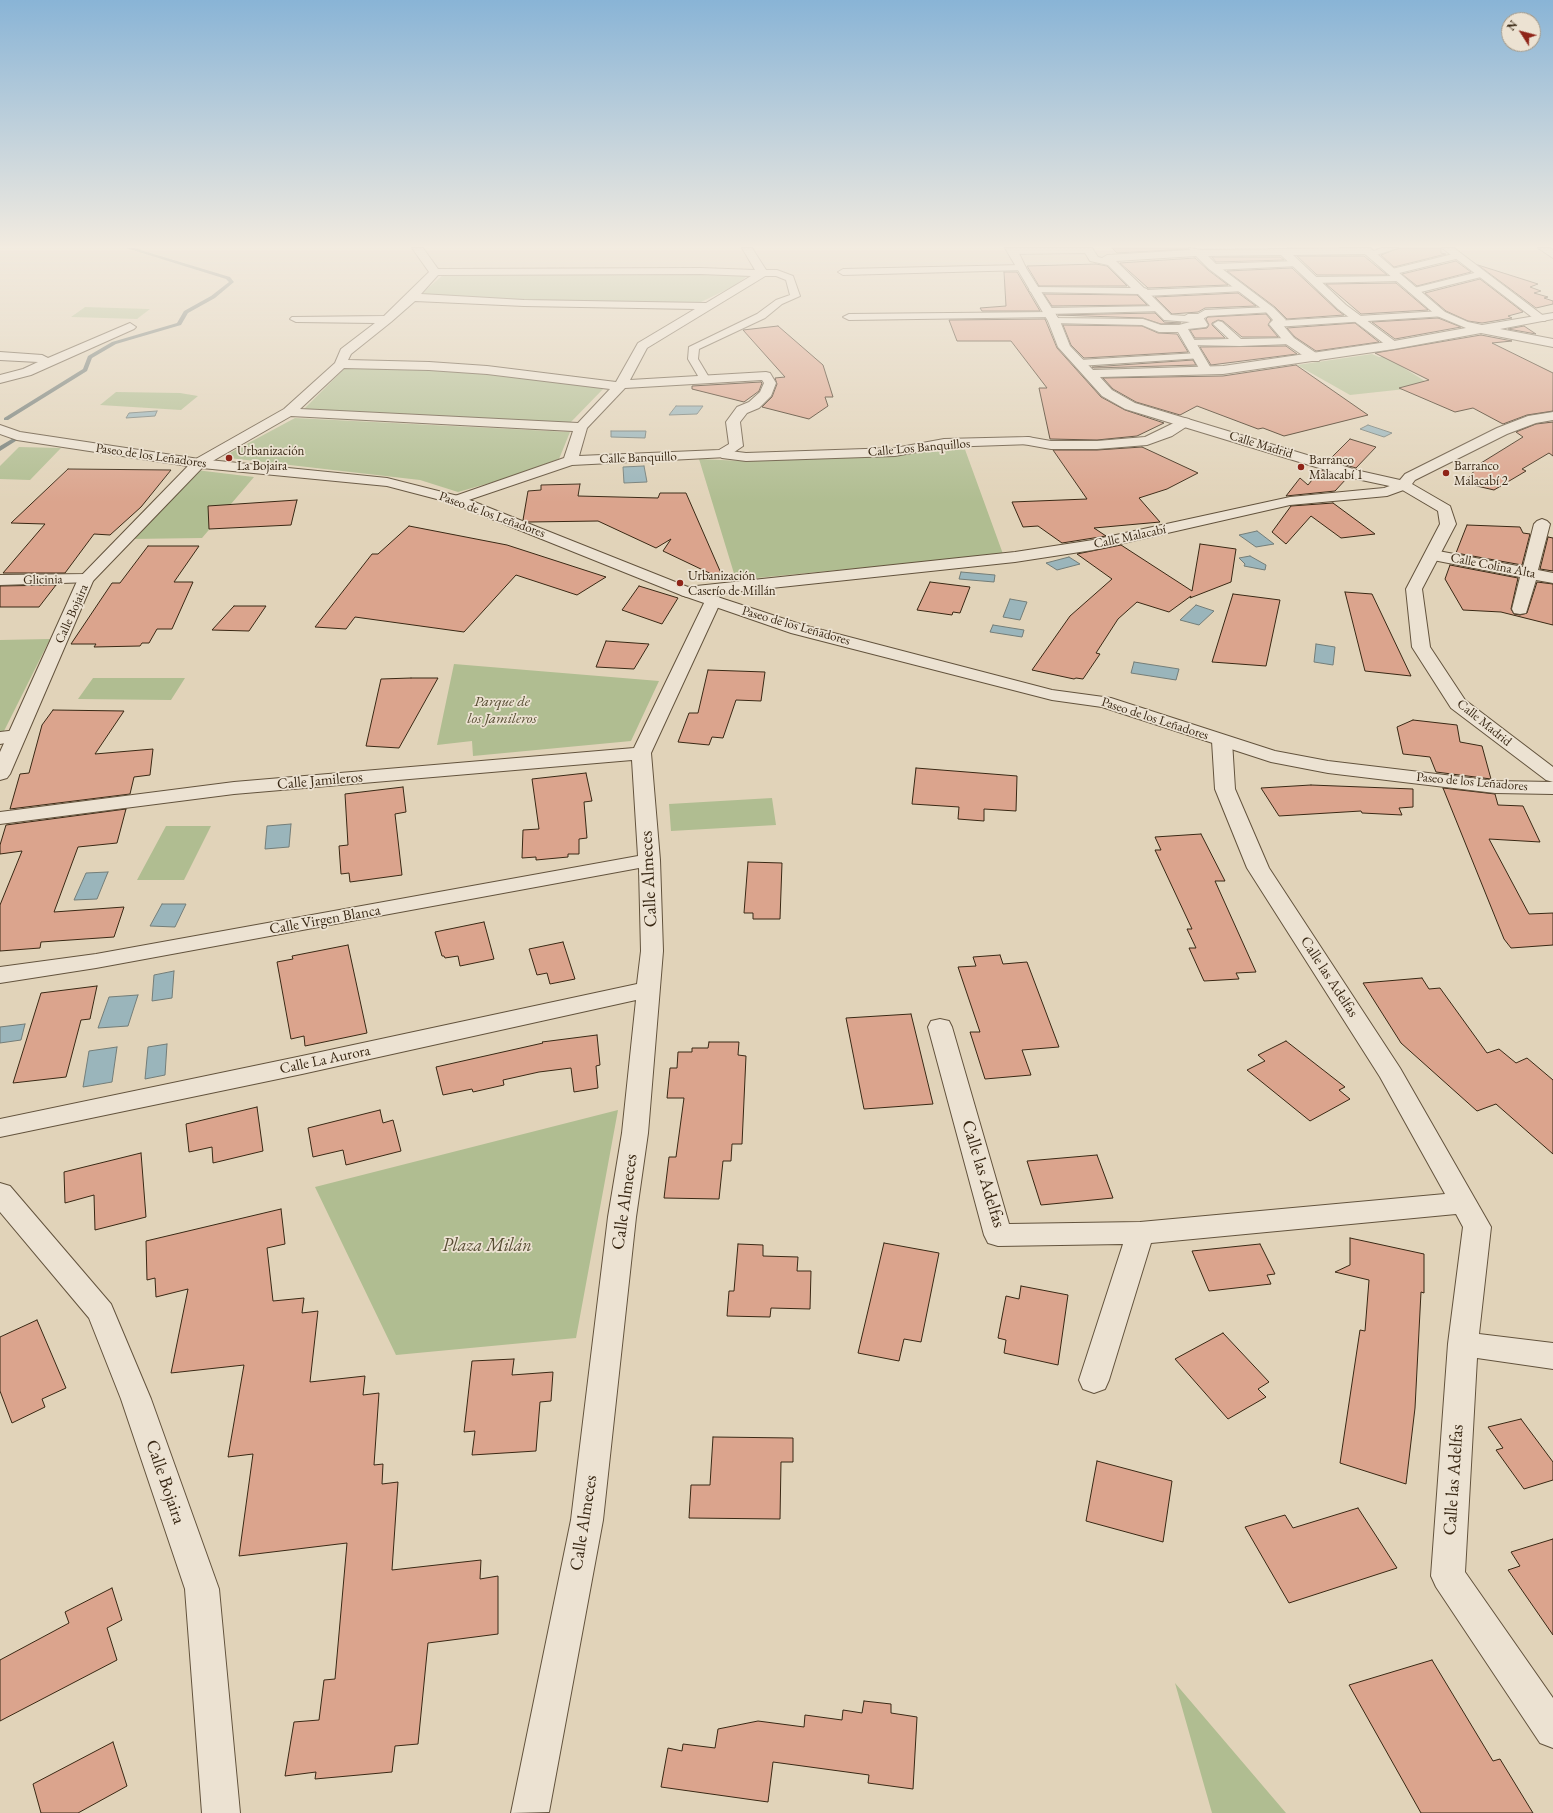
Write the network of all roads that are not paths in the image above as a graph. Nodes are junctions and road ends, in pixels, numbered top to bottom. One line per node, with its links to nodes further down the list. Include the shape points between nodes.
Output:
1 (117, 333): 26 (street, via 27,372)
2 (370, 333): 23 (street, Calle Bojaira, via 345,352)
3 (664, 333): 28 (street, via 642,346)
4 (725, 333): 27 (street, via 694,347 693,358)
5 (1058, 333): 22 (street, Calle Madrid, via 1064,347)
6 (1184, 333): 14 (street)
7 (1228, 333): 15 (street)
8 (1282, 333): 13 (street)
9 (1376, 333): 17 (street)
10 (1461, 333): 17 (street)
11 (1499, 333): 16 (street)
12 (1524, 333): 16 (street)
13 (1290, 341): 15 (street); 20 (street)
14 (1190, 343): 15 (street); 19 (street)
15 (1240, 343)
16 (1549, 343)
17 (1394, 345): 20 (street)
18 (0, 356): 21 (street)
19 (1198, 356): 22 (street); 24 (street)
20 (1315, 358): 24 (street)
21 (42, 359)
22 (1079, 363): 25 (street, Calle Madrid)
23 (341, 364): 28 (street, via 487,370); 29 (street, Calle Bojaira)
24 (1206, 370): 25 (street)
25 (1090, 374): 31 (street, Calle Madrid, via 1107,393 1130,406)
26 (0, 379)
27 (705, 379): 28 (street); 35 (street, via 766,376 770,383 766,393 754,405 742,410 733,422 736,446)
28 (620, 385): 32 (street)
29 (289, 412): 32 (street); 37 (street, Calle Bojaira)
30 (1553, 416): 38 (street, Calle Malacabí, via 1533,419 1502,431 1410,477)
31 (1184, 422): 34 (street, Calle Los Banquillos, via 1167,433 1147,440 1097,445 1051,445); 38 (street, Calle Madrid, via 1356,475)
32 (581, 427): 36 (street)
33 (0, 429): 37 (street, Paseo de los Leñadores, via 17,436)
34 (1028, 441): 35 (street, Calle Los Banquillos, via 944,443 895,452 746,457)
35 (722, 454): 36 (street, Calle Banquillo)
36 (570, 461): 39 (street, Calle Banquillo)
37 (199, 463): 39 (street, Paseo de los Leñadores, via 387,482); 44 (street, Calle Bojaira)
38 (1404, 485): 41 (street, Calle Madrid, via 1445,509 1448,524); 46 (street, Calle Malacabí, via 1387,492 1290,501 1093,545 1015,557)
39 (457, 500): 46 (street, Paseo de los Leñadores)
40 (1542, 524): 42 (street)
41 (1433, 555): 42 (street, Calle Colina Alta); 53 (street, Calle Madrid, via 1414,589 1421,647 1458,704)
42 (1530, 573): 43 (street, Calle Colina Alta); 48 (street)
43 (1553, 578)
44 (86, 579): 45 (street, Glicinia); 49 (street, Calle Bojaira)
45 (0, 580)
46 (687, 592): 47 (street, Paseo de los Leñadores)
47 (714, 602): 50 (street, Paseo de los Leñadores, via 797,628 1045,693 1105,702); 51 (street)
48 (1520, 609)
49 (9, 737): 52 (street, Calle Bojaira)
50 (1222, 741): 54 (street, Paseo de los Leñadores, via 1272,756 1328,767 1495,787); 62 (street, Calle las Adelfas, via 1226,789 1258,868 1391,1074)
51 (641, 753): 55 (street, Calle Jamileros, via 234,788); 56 (street, Calle Almeces)
52 (0, 774)
53 (1553, 776)
54 (1553, 788)
55 (0, 818)
56 (649, 860): 57 (street, Calle Virgen Blanca, via 96,961); 58 (street, Calle Almeces, via 652,951)
57 (0, 975)
58 (649, 989): 60 (street, Calle La Aurora); 69 (street, Calle Almeces, via 635,1133 622,1217 587,1520)
59 (940, 1027): 63 (street, Calle las Adelfas, via 998,1235)
60 (0, 1128)
61 (0, 1193): 68 (street, Calle Bojaira, via 101,1312 136,1399 202,1589)
62 (1462, 1203): 63 (street, Calle las Adelfas); 64 (street, Calle las Adelfas, via 1477,1227)
63 (1140, 1233): 66 (street)
64 (1463, 1344): 65 (street); 67 (street, Calle las Adelfas, via 1448,1576)
65 (1553, 1356)
66 (1094, 1380)
67 (1553, 1730)
68 (221, 1813)
69 (531, 1813)

